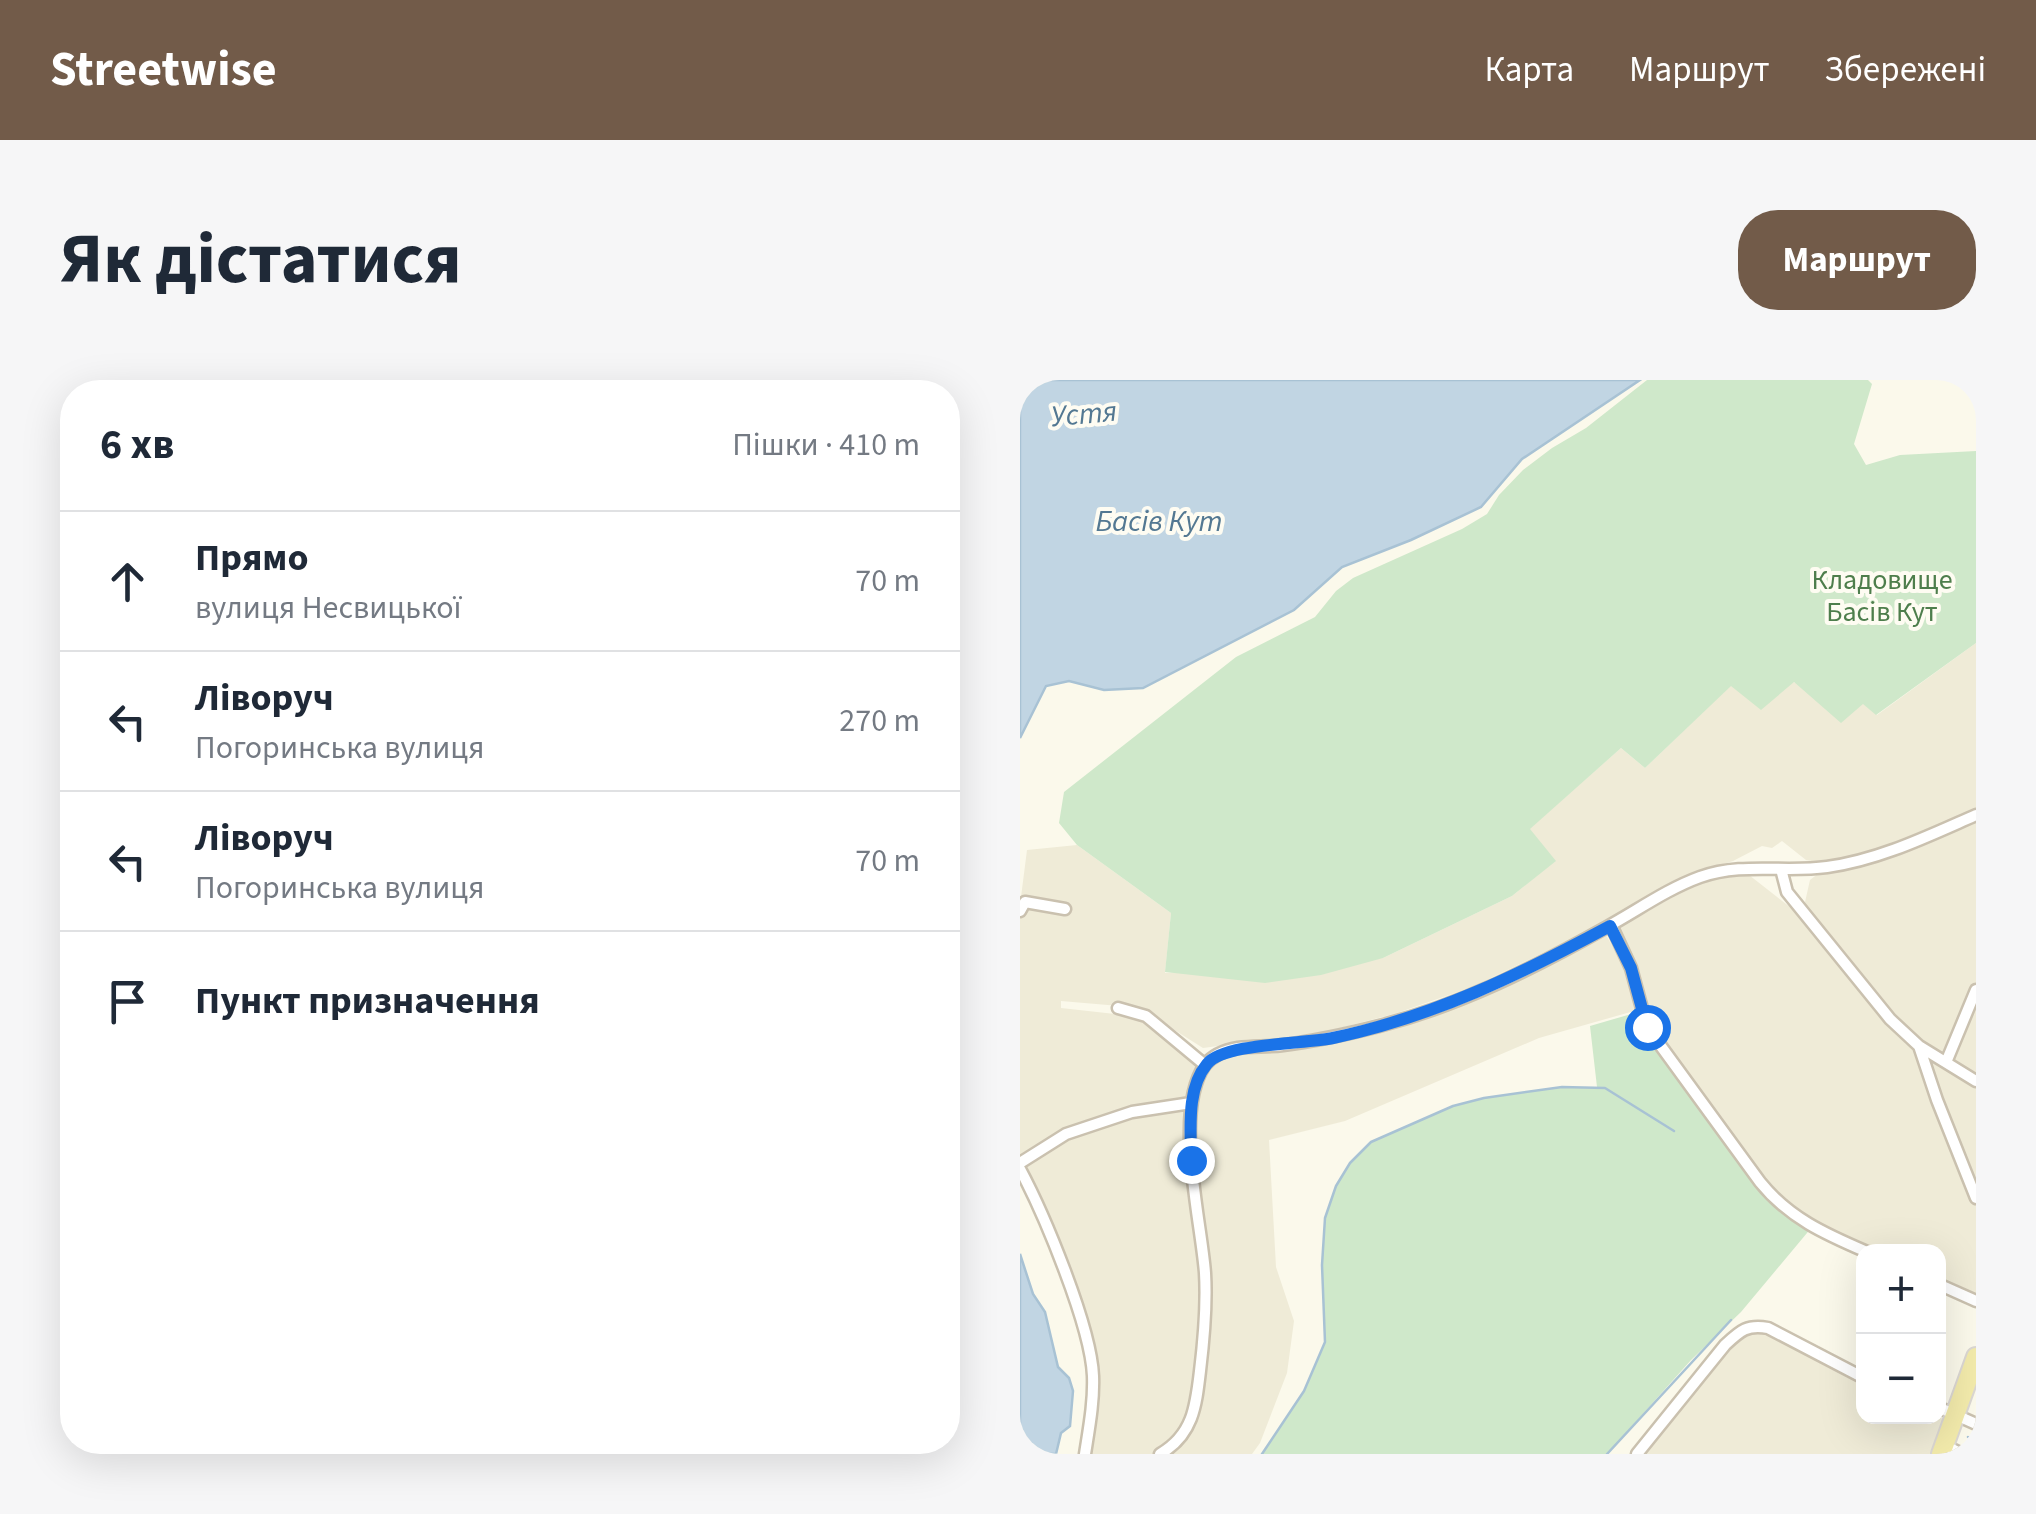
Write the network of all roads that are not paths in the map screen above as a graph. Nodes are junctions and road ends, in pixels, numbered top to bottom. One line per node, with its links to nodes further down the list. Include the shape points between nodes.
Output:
1 (1976, 815): 2 (street, via 1855,863)
2 (1780, 869): 5 (street, via 1742,868 1696,878); 8 (street, via 1787,892 1831,950)
3 (1065, 909): 4 (street, via 1025,902)
4 (1020, 910)
5 (1610, 926): 10 (street, via 1510,979 1424,1013 1333,1038 1238,1048); 15 (street, via 1631,968 1647,1027 1750,1169 1790,1214)
6 (1976, 990): 9 (street)
7 (1118, 1008): 10 (street, via 1146,1016)
8 (1919, 1046): 9 (street); 14 (street)
9 (1947, 1060): 11 (street)
10 (1205, 1065): 12 (street)
11 (1976, 1081)
12 (1191, 1103): 13 (street, via 1132,1112 1066,1134); 24 (street, via 1206,1316 1194,1418)
13 (1020, 1166): 23 (street, via 1079,1315 1093,1372)
14 (1976, 1198)
15 (1856, 1247)
16 (1946, 1288): 17 (street)
17 (1976, 1301)
18 (1976, 1357): 20 (main road)
19 (1856, 1374): 25 (street, via 1768,1328 1742,1329)
20 (1948, 1410): 21 (street); 22 (main road)
21 (1976, 1424)
22 (1942, 1449): 26 (street)
23 (1084, 1454)
24 (1160, 1454)
25 (1636, 1454)
26 (1962, 1454)

